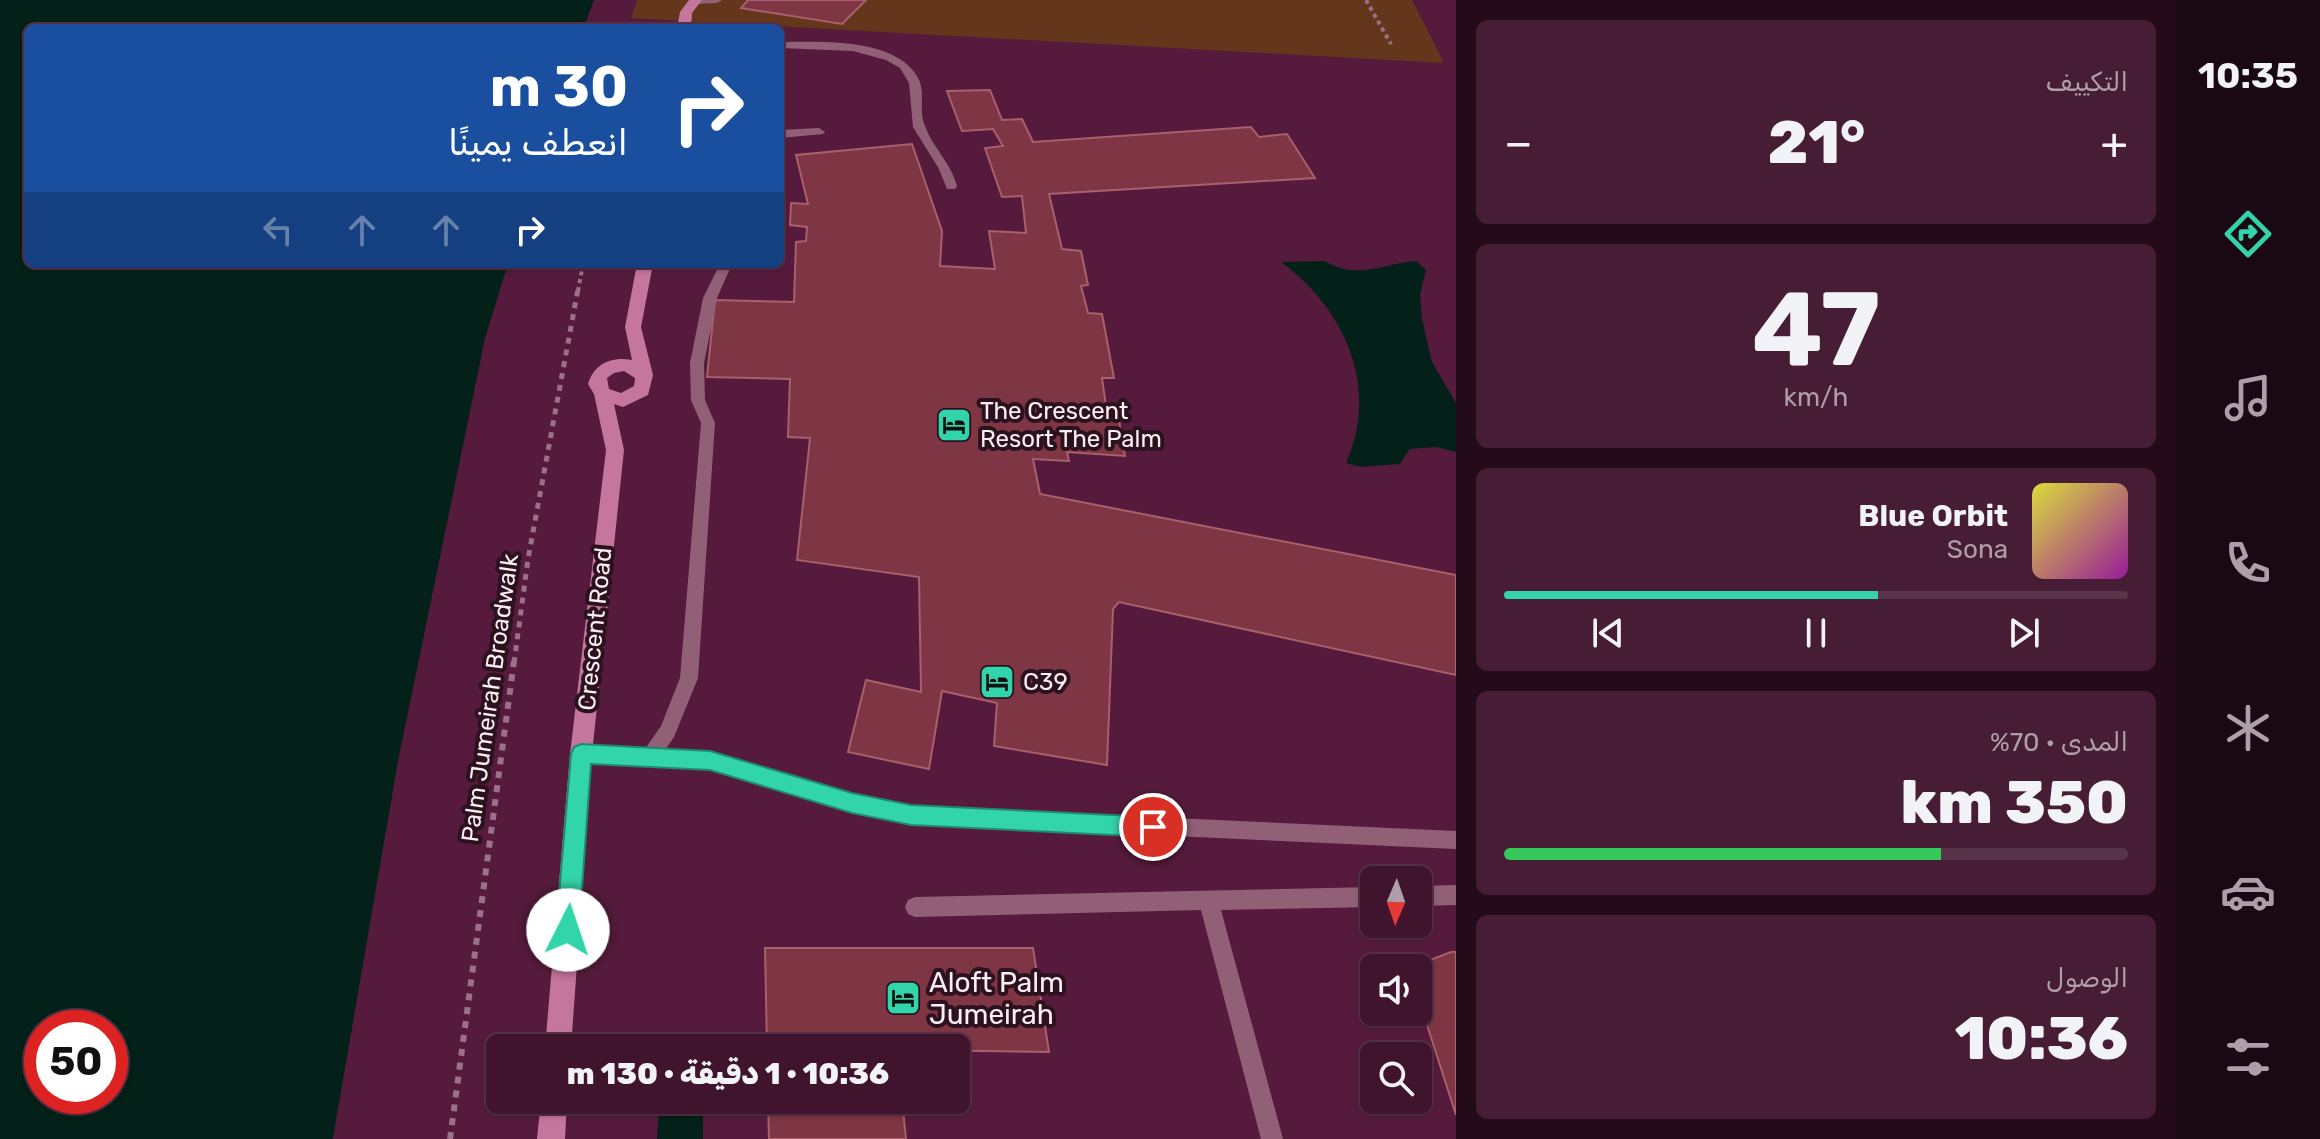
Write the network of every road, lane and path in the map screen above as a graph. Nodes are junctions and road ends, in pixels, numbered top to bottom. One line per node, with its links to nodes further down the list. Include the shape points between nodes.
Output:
1 (717, 0): 3 (lane)
2 (1366, 0): 5 (path)
3 (689, 3): 4 (main road)
4 (685, 24)
5 (1391, 44)
6 (784, 45): 9 (lane, via 860,49 887,56 906,69 915,86 919,127 944,164)
7 (819, 132): 8 (lane)
8 (784, 134)
9 (951, 186)
10 (582, 268): 29 (path, Palm Jumeirah Broadwalk, via 528,559)
11 (644, 268): 13 (main road)
12 (725, 268): 20 (lane, via 703,326 697,383 698,402 708,423 689,678 668,731)
13 (633, 327): 14 (main road); 15 (main road)
14 (606, 369): 15 (main road, via 627,365); 16 (main road, via 597,384)
15 (644, 375): 17 (main road)
16 (603, 394): 17 (main road, via 623,400); 18 (main road)
17 (637, 395): 18 (main road)
18 (615, 450): 19 (main road, Crescent Road)
19 (581, 754): 20 (lane); 27 (main road, Crescent Road)
20 (650, 756): 21 (lane, via 735,765 852,803 911,815)
21 (1456, 840)
22 (1456, 895): 23 (lane)
23 (1432, 896)
24 (1360, 898): 25 (lane)
25 (1209, 903): 26 (lane); 31 (lane)
26 (915, 907)
27 (559, 1034)
28 (553, 1114): 30 (main road)
29 (450, 1139)
30 (551, 1139)
31 (1272, 1139)

